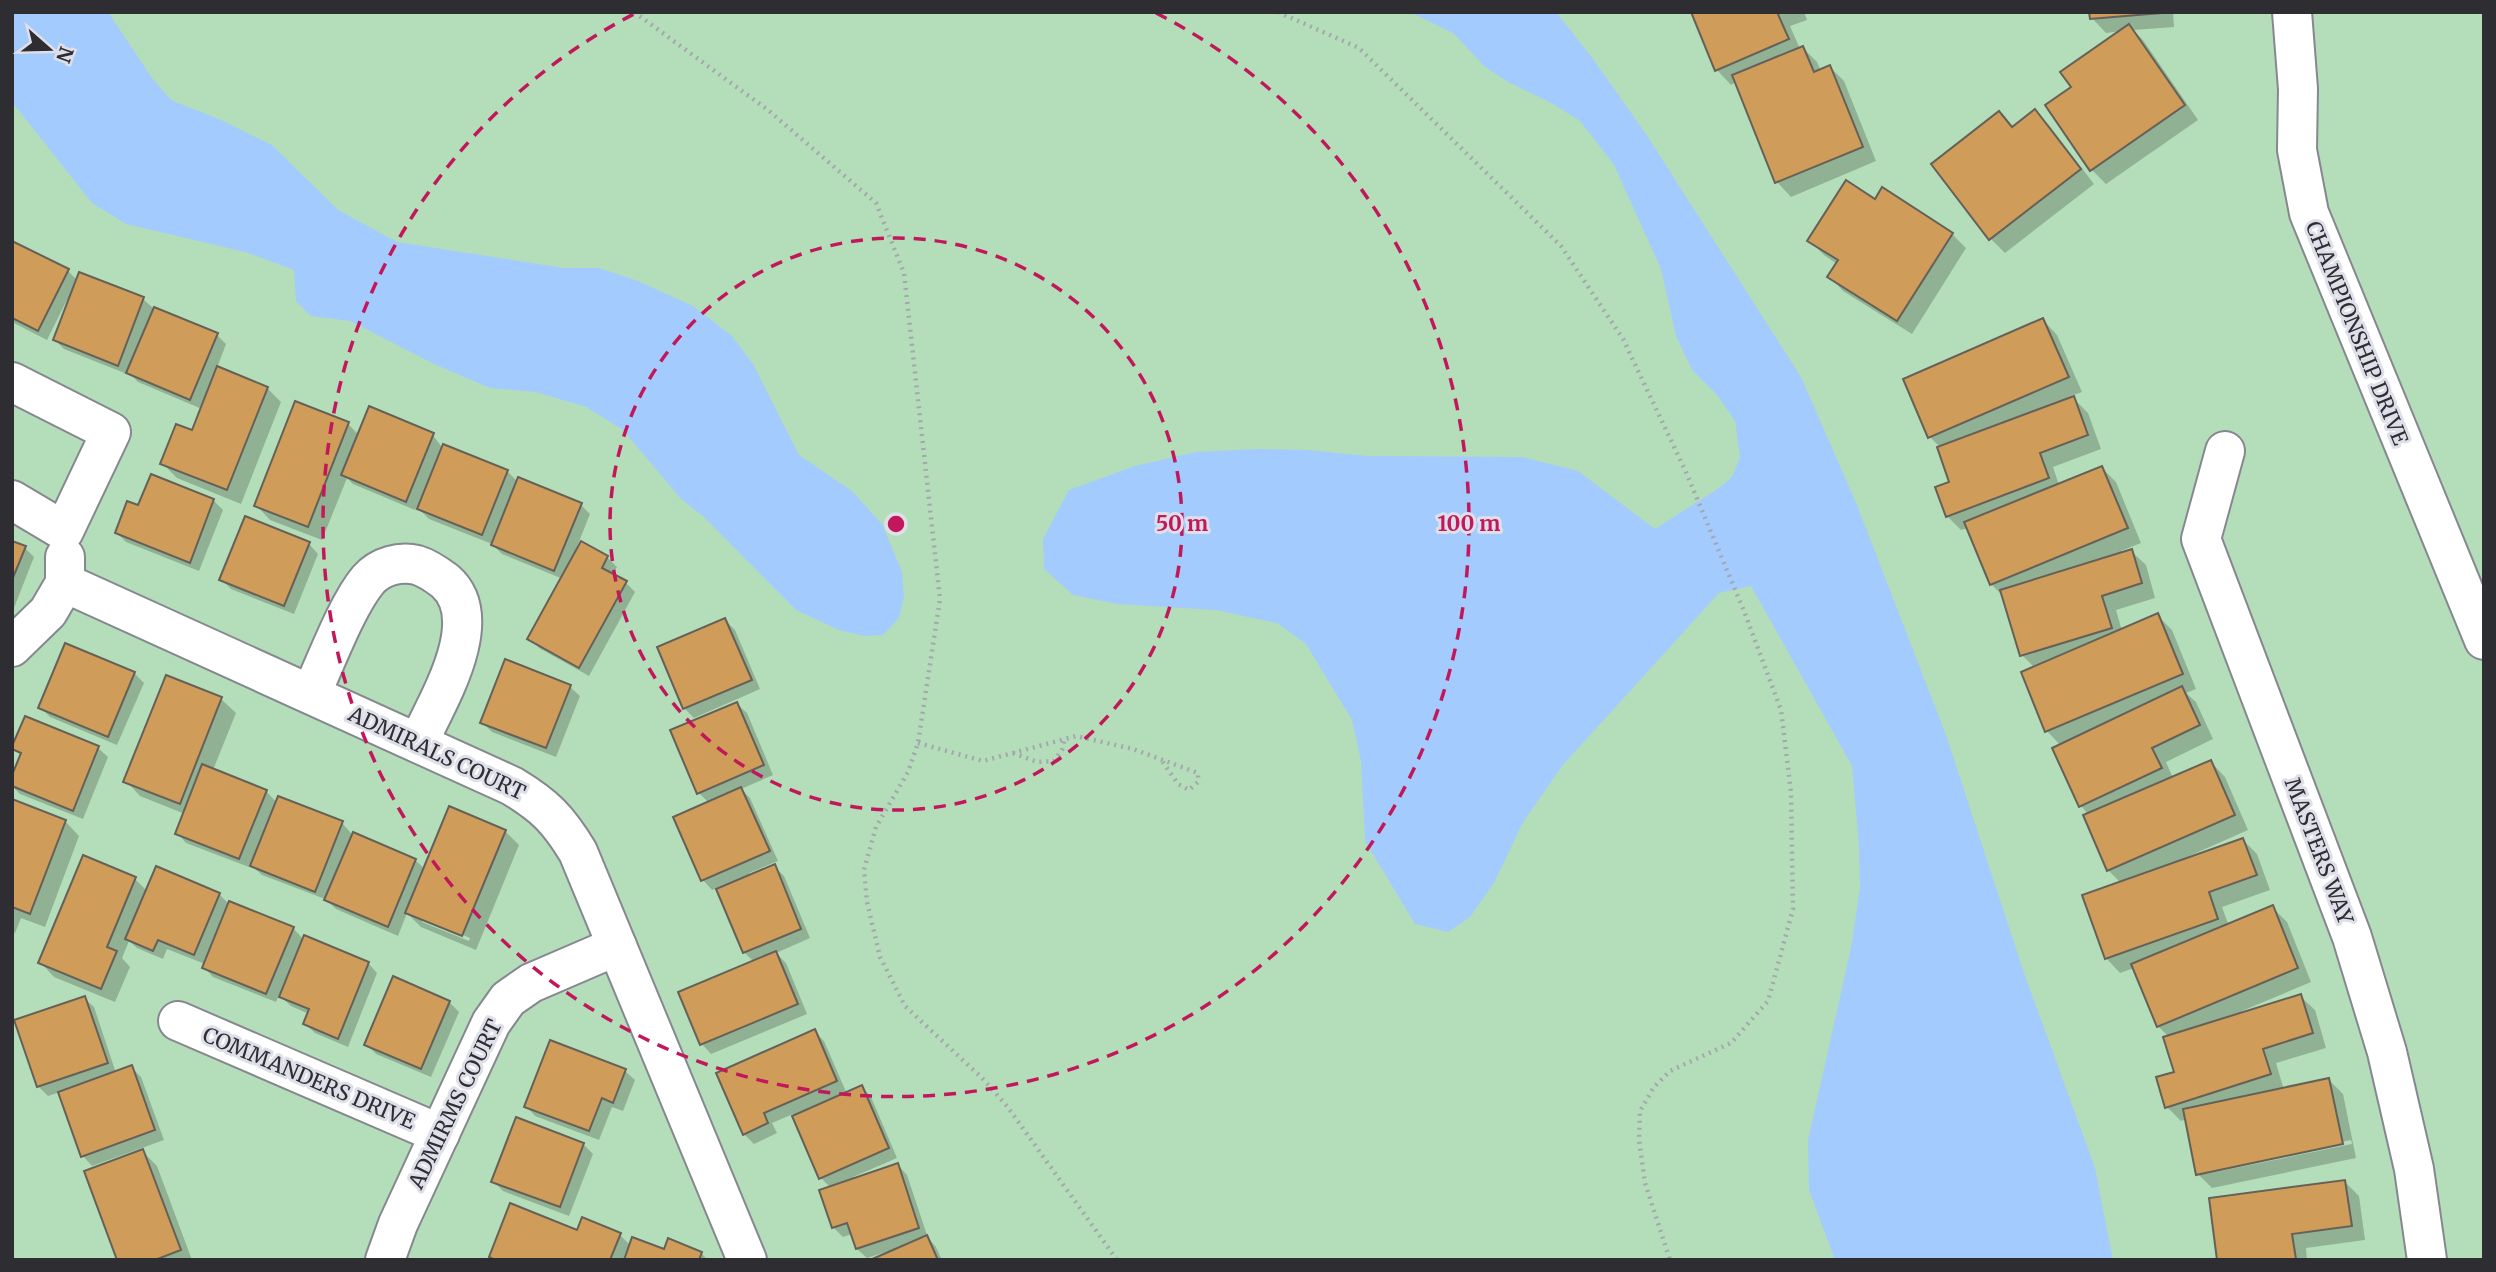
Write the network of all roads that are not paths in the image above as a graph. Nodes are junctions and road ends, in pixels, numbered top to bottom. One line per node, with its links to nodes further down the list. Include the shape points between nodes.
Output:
1 (2292, 12): 7 (street, CHAMPIONSHIP DRIVE, via 2297,150 2309,213)
2 (12, 382): 5 (street, via 111,432)
3 (2225, 451): 16 (street, MASTERS WAY, via 2201,539 2356,950 2414,1169)
4 (12, 500): 5 (street)
5 (64, 531): 6 (street)
6 (65, 583): 8 (street, via 48,612); 9 (street, ADMIRALS COURT)
7 (2484, 640)
8 (12, 647)
9 (311, 694): 10 (street, ADMIRALS COURT); 10 (street, via 369,579 383,568 418,566 455,590 463,612 461,639 451,670)
10 (418, 743): 11 (street, ADMIRALS COURT, via 541,804 578,852)
11 (617, 946): 13 (street, ADMIRMS COURT, via 531,983 508,999 491,1023); 15 (street, ADMIRALS COURT)
12 (178, 1021): 13 (street, COMMANDERS DRIVE)
13 (440, 1134): 14 (street, ADMIRMS COURT)
14 (385, 1260)
15 (747, 1260)
16 (2427, 1260)

